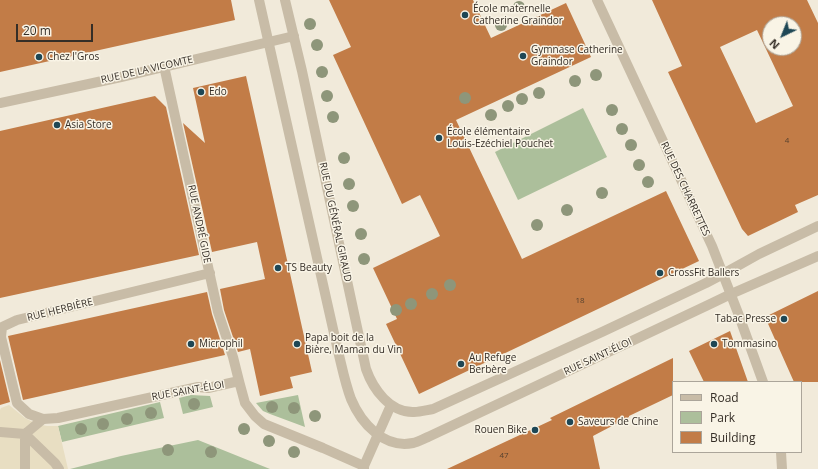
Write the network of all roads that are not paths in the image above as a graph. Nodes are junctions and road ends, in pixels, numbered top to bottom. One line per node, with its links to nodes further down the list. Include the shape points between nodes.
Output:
1 (259, 0): 5 (street)
2 (285, 0): 4 (street, RUE DU GÉNÉRAL GIRAUD)
3 (597, 0): 11 (street, RUE DES CHARRETTES)
4 (294, 36): 5 (street, RUE DE LA VICOMTE); 15 (street, RUE DU GÉNÉRAL GIRAUD, via 366,369 378,392)
5 (268, 42): 6 (street, RUE DE LA VICOMTE); 20 (street, via 351,400 366,423)
6 (164, 66): 7 (street, RUE DE LA VICOMTE); 10 (street, RUE ANDRÉ GIDE)
7 (0, 103)
8 (818, 226): 11 (street)
9 (818, 256): 12 (street, RUE SAINT-ÉLOI)
10 (210, 273): 13 (street, RUE ANDRÉ GIDE, via 218,312); 16 (street, RUE HERBIÈRE, via 18,320 2,327 1,338 18,403)
11 (724, 274): 12 (street, RUE DES CHARRETTES); 15 (street, via 433,409 413,412)
12 (731, 294): 14 (street, RUE DES CHARRETTES); 20 (street, RUE SAINT-ÉLOI, via 414,443 388,441)
13 (239, 381): 17 (street, RUE SAINT-ÉLOI, via 208,388 198,387 58,418); 22 (street, RUE SAINT-ÉLOI, via 245,403 264,424)
14 (763, 381)
15 (391, 404): 20 (street)
16 (29, 414): 17 (street, RUE SAINT-ÉLOI)
17 (43, 418): 19 (street)
18 (0, 432): 19 (street)
19 (25, 434): 23 (street); 24 (street)
20 (378, 435): 22 (street)
21 (781, 453): 25 (street)
22 (364, 468)
23 (25, 469)
24 (59, 469)
25 (782, 469)

